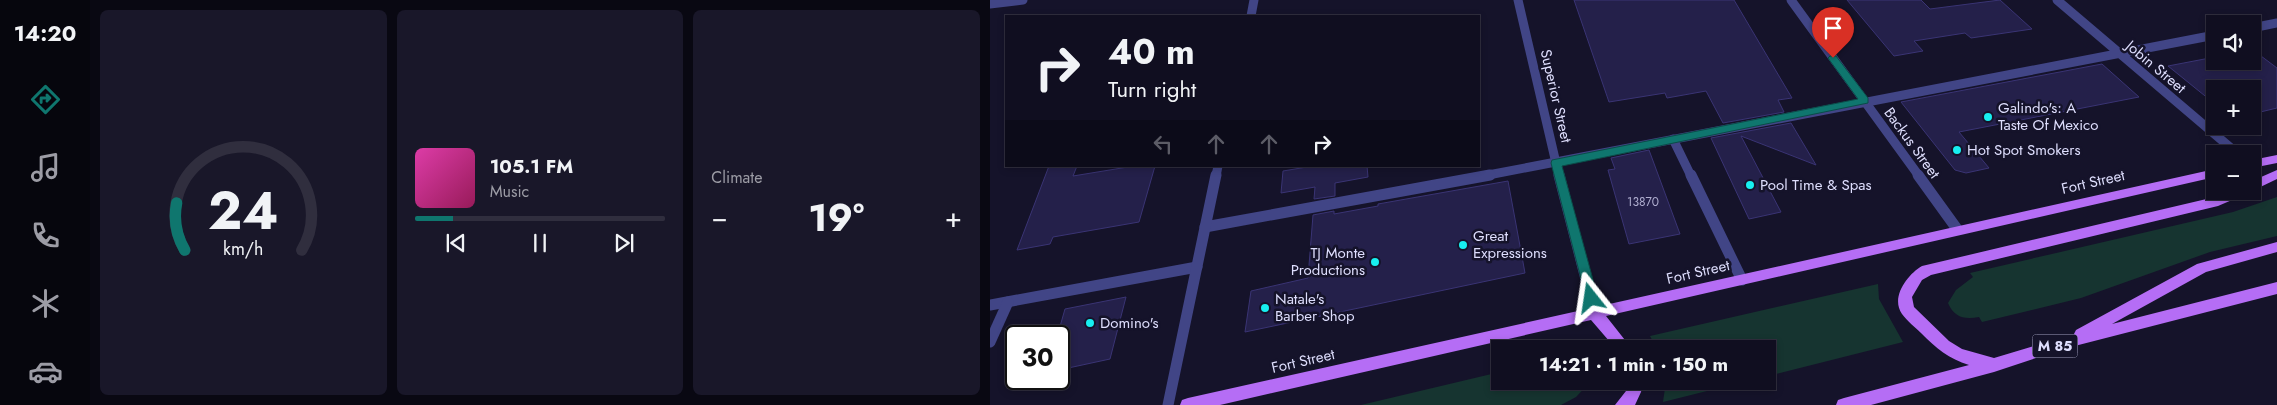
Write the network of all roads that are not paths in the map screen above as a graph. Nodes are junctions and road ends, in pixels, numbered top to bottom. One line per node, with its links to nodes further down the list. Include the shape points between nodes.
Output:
1 (1023, 0): 6 (street)
2 (1254, 0): 7 (street)
3 (1518, 0): 17 (street, Superior Street)
4 (1791, 0): 12 (street, Backus Street)
5 (2057, 0): 11 (street, Jobin Street)
6 (990, 4)
7 (1251, 15)
8 (2277, 23): 9 (street)
9 (2261, 26)
10 (2206, 37): 11 (street)
11 (2118, 53): 12 (street); 14 (street, Jobin Street)
12 (1864, 100): 13 (street); 24 (street, Backus Street)
13 (1673, 139): 17 (street); 27 (street)
14 (2227, 145)
15 (2277, 159): 16 (main road)
16 (2261, 162)
17 (1556, 163): 23 (street); 31 (street, Superior Street)
18 (1218, 167): 23 (street)
19 (2277, 174): 21 (main road)
20 (2206, 175): 24 (main road, Fort Street)
21 (2261, 182)
22 (2220, 200): 35 (main road, via 1927,270 1917,276 1905,296 1907,310 1944,346 1958,355)
23 (1205, 227): 26 (street)
24 (1957, 229): 27 (main road, Fort Street)
25 (2277, 247): 34 (main road, via 2202,268)
26 (1197, 267): 29 (street); 37 (street)
27 (1742, 280): 31 (main road, Fort Street)
28 (2277, 288): 34 (main road, M 85)
29 (1008, 302): 30 (street); 33 (street)
30 (990, 305)
31 (1596, 314): 32 (main road); 38 (main road, Fort Street)
32 (1618, 340)
33 (990, 342)
34 (2063, 343): 35 (main road, M 85)
35 (1994, 365): 40 (main road, M 85)
36 (1635, 390): 39 (main road, via 1629,402)
37 (1168, 405)
38 (1188, 405)
39 (1623, 405)
40 (1848, 405)

